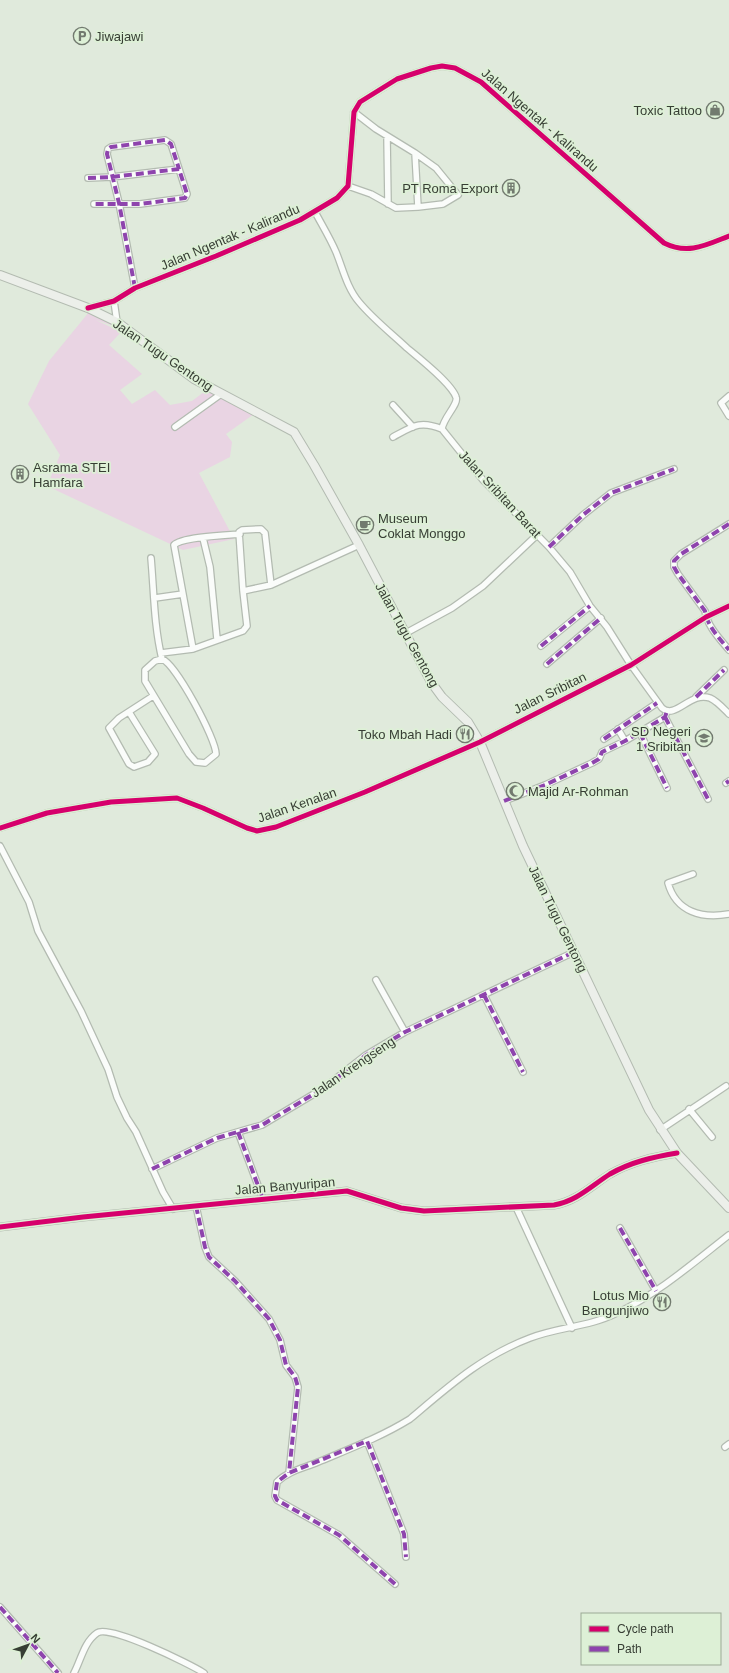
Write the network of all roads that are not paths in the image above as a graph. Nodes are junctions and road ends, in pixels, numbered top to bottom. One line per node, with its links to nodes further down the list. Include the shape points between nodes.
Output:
1 (354, 112): 2 (street); 7 (street); 13 (street, Jalan Ngentak - Kalirandu, via 360,102 397,79 431,68 455,68 481,82 664,243 690,250)
2 (387, 136): 3 (street); 10 (street)
3 (415, 153): 11 (street); 11 (street, via 436,168 458,195 442,204)
4 (180, 169): 5 (street); 5 (street, via 168,141 111,147 107,154); 8 (street, via 187,194 185,198 140,204)
5 (112, 177): 6 (street); 8 (street)
6 (88, 178)
7 (348, 186): 10 (street, via 371,194); 12 (street, Jalan Ngentak - Kalirandu, via 337,198)
8 (118, 203): 9 (street); 15 (street)
9 (94, 204)
10 (388, 204): 11 (street, via 396,208)
11 (418, 207)
12 (315, 212): 15 (street, Jalan Ngentak - Kalirandu, via 216,256); 25 (street, via 358,302 455,394 456,404 444,419)
13 (729, 236)
14 (0, 275): 17 (main road, Jalan Tugu Gentong)
15 (135, 288): 16 (street, Jalan Ngentak - Kalirandu)
16 (114, 301): 17 (street, Jalan Ngentak - Kalirandu); 18 (street)
17 (88, 308): 18 (main road, Jalan Tugu Gentong)
18 (117, 322): 19 (main road, Jalan Tugu Gentong, via 194,379)
19 (221, 394): 23 (street); 32 (main road, Jalan Tugu Gentong, via 294,432)
20 (729, 396): 22 (street, via 721,402)
21 (393, 405): 24 (street)
22 (728, 415)
23 (175, 427)
24 (413, 427): 25 (street, via 430,424); 26 (street)
25 (442, 429): 30 (street, Jalan Sribitan Barat, via 483,480)
26 (393, 437)
27 (674, 469): 33 (street, via 611,494 583,515)
28 (729, 524): 41 (street, via 674,560 674,567 705,611)
29 (240, 534): 31 (street); 35 (street, via 242,530 263,530); 36 (street)
30 (537, 535): 33 (street, Jalan Sribitan Barat); 43 (street, via 483,586 452,608)
31 (203, 538): 37 (street, via 174,545); 44 (street, via 210,568)
32 (359, 545): 35 (street); 43 (main road, Jalan Tugu Gentong)
33 (549, 547): 39 (street, Jalan Sribitan Barat, via 570,572)
34 (151, 558): 38 (street)
35 (271, 585): 36 (street)
36 (243, 591): 44 (street, via 247,628)
37 (183, 594): 38 (street); 46 (street)
38 (155, 598): 48 (street)
39 (590, 606): 42 (street, Jalan Sribitan Barat); 45 (street)
40 (729, 606): 41 (street, Jalan Sribitan)
41 (706, 617): 47 (street); 50 (street, Jalan Sribitan)
42 (601, 618): 49 (street); 50 (street, Jalan Sribitan Barat)
43 (406, 633): 63 (main road, Jalan Tugu Gentong, via 431,682 442,697 468,722)
44 (217, 639): 46 (street)
45 (541, 646)
46 (193, 649): 48 (street)
47 (729, 650)
48 (161, 656): 52 (street, via 144,673 145,682); 52 (street, via 169,663 200,712 215,745 214,757 201,764 193,760)
49 (547, 664)
50 (631, 665): 54 (street, Jalan Sribitan Barat); 63 (street, Jalan Sribitan)
51 (724, 670): 53 (street)
52 (153, 696): 56 (street)
53 (696, 697): 55 (street, via 676,710); 57 (street, via 709,697)
54 (657, 703): 55 (street, Jalan Sribitan Barat); 59 (street)
55 (667, 711): 58 (street)
56 (129, 712): 56 (street, via 155,754 148,762 134,767 109,728)
57 (729, 714)
58 (665, 718): 60 (street); 65 (street)
59 (618, 729): 61 (street); 62 (street)
60 (640, 733): 62 (street); 64 (street)
61 (604, 739)
62 (625, 741): 66 (street, via 602,752 599,759 592,763)
63 (480, 742): 66 (main road, Jalan Tugu Gentong); 67 (street, Jalan Kenalan, via 355,796 264,830 247,828 177,798 111,802 47,813)
64 (667, 788)
65 (708, 799)
66 (504, 801): 71 (main road, Jalan Tugu Gentong, via 522,846)
67 (0, 828)
68 (0, 846): 82 (street, via 29,902 38,931 108,1068 126,1118 136,1132)
69 (693, 874): 70 (street, via 668,883 676,900 687,910 700,915)
70 (729, 914)
71 (574, 952): 73 (street, Jalan Krengseng); 78 (main road, Jalan Tugu Gentong, via 638,1090)
72 (376, 980): 74 (street)
73 (484, 995): 74 (street, Jalan Krengseng); 75 (street)
74 (405, 1032): 79 (street, Jalan Krengseng, via 366,1055 324,1088 262,1125)
75 (522, 1072)
76 (726, 1086): 77 (street)
77 (689, 1109): 78 (street); 80 (street)
78 (660, 1130): 81 (main road, Jalan Tugu Gentong)
79 (238, 1132): 82 (street, Jalan Krengseng, via 217,1138); 83 (street)
80 (712, 1137)
81 (677, 1153): 85 (street, Jalan Banyuripan, via 650,1157 633,1163 610,1174 566,1203); 87 (main road, Jalan Tugu Gentong)
82 (152, 1169): 86 (street)
83 (263, 1199): 84 (street, Jalan Banyuripan); 85 (street, Jalan Banyuripan, via 347,1191 401,1208 424,1211)
84 (196, 1206): 86 (street, Jalan Banyuripan); 94 (street, via 204,1246 209,1257 269,1319 280,1340 286,1365 298,1387)
85 (516, 1207): 92 (street)
86 (173, 1208): 88 (street, Jalan Banyuripan)
87 (729, 1208)
88 (0, 1227)
89 (620, 1228): 91 (street)
90 (729, 1235): 91 (street)
91 (656, 1291): 92 (street, via 617,1314 592,1324)
92 (572, 1328): 93 (street, via 531,1337 475,1365 410,1419)
93 (367, 1441): 94 (street); 95 (street, via 404,1534)
94 (289, 1473): 96 (street, via 275,1486 275,1496 278,1500 338,1535)
95 (406, 1557)
96 (395, 1584)
97 (0, 1607): 98 (street)
98 (58, 1673)
99 (74, 1673): 100 (street, via 96,1633 110,1632 135,1640)
100 (204, 1673)

